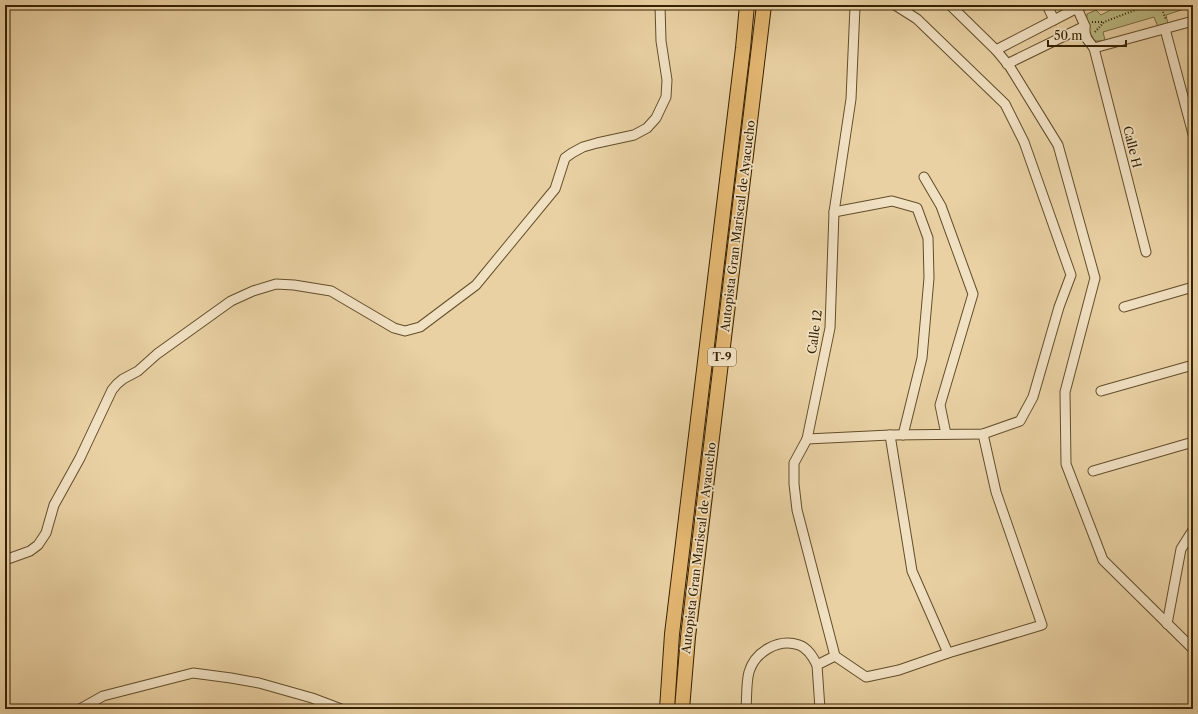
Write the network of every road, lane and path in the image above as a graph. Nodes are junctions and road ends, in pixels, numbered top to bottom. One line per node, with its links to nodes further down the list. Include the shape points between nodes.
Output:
1 (660, 5): 38 (street, via 661,41 667,84 663,104 656,118 647,128 634,135 583,147 565,158 555,189 476,285 420,328 405,331 394,328 331,291 276,284 231,301 117,384 54,505 42,540 30,551)
2 (747, 5): 46 (highway, Autopista Gran Mariscal de Ayacucho / T-9, via 672,634)
3 (764, 5): 47 (highway, Autopista Gran Mariscal de Ayacucho / T-9, via 688,637)
4 (857, 5): 24 (street, Calle 12, via 851,99)
5 (895, 5): 31 (street, via 917,19 1005,104 1024,142 1070,275 1033,397 1020,421)
6 (950, 5): 20 (street)
7 (1047, 5): 13 (street)
8 (1148, 5): 15 (path)
9 (1157, 5): 12 (path)
10 (1172, 5): 12 (path)
11 (1080, 7): 13 (street); 16 (street, Calle H)
12 (1162, 8): 17 (path)
13 (1054, 20): 20 (street)
14 (1193, 21): 17 (street)
15 (1104, 22): 16 (path); 18 (path)
16 (1087, 24): 19 (street, Calle H, via 1085,33); 21 (street)
17 (1166, 26): 19 (street); 22 (street)
18 (1093, 35)
19 (1094, 48): 25 (street, Calle H)
20 (996, 50): 21 (street)
21 (1007, 64): 39 (street, via 1058,145 1095,278 1065,392 1066,464 1104,560)
22 (1193, 134)
23 (924, 177): 30 (street, via 941,206 973,294 940,405)
24 (834, 212): 32 (street, via 892,201 917,208 928,238 929,278 922,358); 34 (street, Calle 12, via 830,328)
25 (1146, 252)
26 (1193, 287): 27 (street)
27 (1124, 307)
28 (1193, 365): 29 (street)
29 (1101, 391)
30 (946, 434): 31 (street); 32 (street)
31 (983, 434): 41 (street, via 996,492 1042,625)
32 (903, 435): 33 (street)
33 (890, 436): 34 (street); 41 (street, via 912,571)
34 (807, 439): 42 (street, Calle 12, via 794,463 797,510)
35 (1193, 442): 36 (street)
36 (1093, 471)
37 (1193, 530): 39 (street, via 1181,549)
38 (5, 560)
39 (1168, 624): 40 (street)
40 (1193, 649)
41 (948, 653): 42 (street, via 899,670 866,676)
42 (835, 656): 43 (street)
43 (817, 665): 48 (street, via 810,653 799,645 781,643 763,651 749,672); 49 (street)
44 (80, 709): 45 (street, via 103,696 193,673 260,683)
45 (341, 709)
46 (666, 709)
47 (682, 709)
48 (746, 709)
49 (820, 709)

